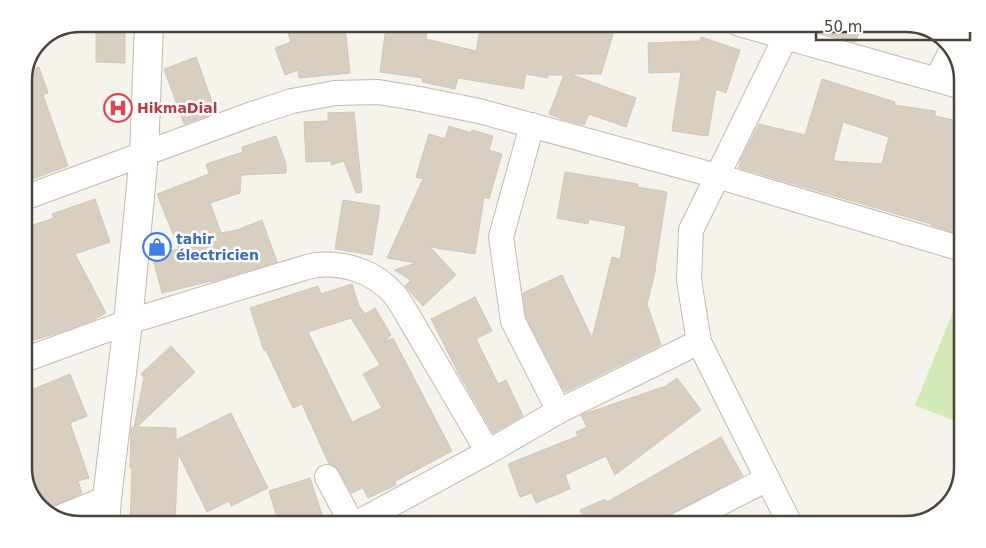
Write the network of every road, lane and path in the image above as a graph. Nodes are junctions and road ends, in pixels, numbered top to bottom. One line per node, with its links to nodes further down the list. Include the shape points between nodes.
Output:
1 (149, 32): 8 (street)
2 (787, 32): 9 (street)
3 (794, 32): 5 (street)
4 (948, 57): 5 (street)
5 (937, 79): 6 (street)
6 (953, 84)
7 (532, 125): 8 (street, via 420,98 378,92 335,93 292,101); 9 (street); 15 (street, via 501,237 513,321)
8 (144, 154): 10 (street); 12 (street)
9 (717, 176): 11 (street); 13 (street, via 691,230 689,280)
10 (33, 195)
11 (953, 246)
12 (128, 322): 14 (street); 16 (street, via 315,265 337,264 359,269 394,295); 19 (street)
13 (699, 342): 15 (street); 18 (street)
14 (33, 357)
15 (559, 411): 16 (street)
16 (488, 452): 22 (street)
17 (327, 478): 21 (street)
18 (767, 479): 23 (street); 24 (street)
19 (106, 511): 20 (street)
20 (76, 515)
21 (349, 516)
22 (369, 516)
23 (695, 516)
24 (786, 516)

